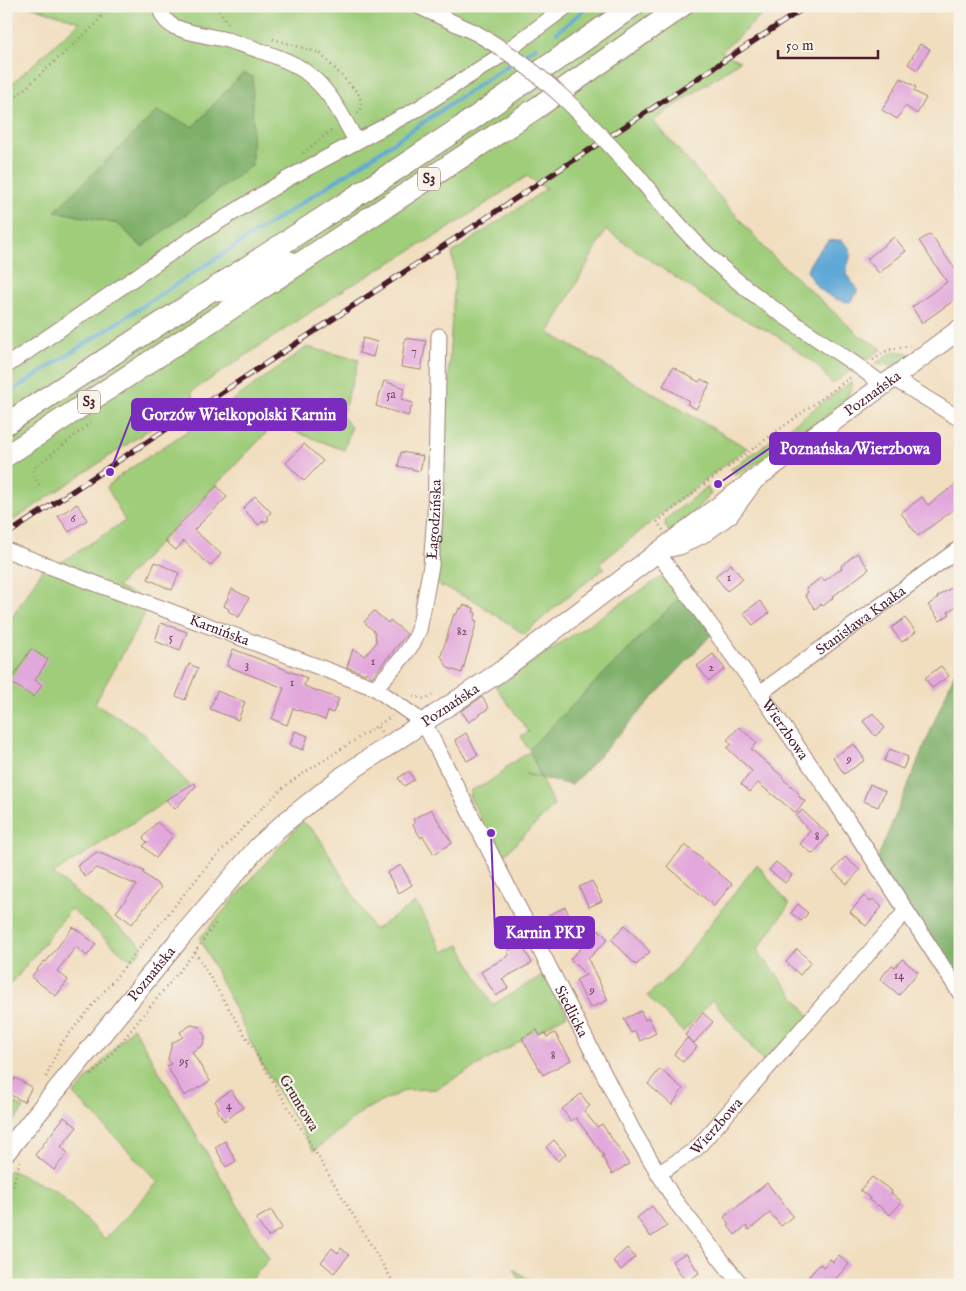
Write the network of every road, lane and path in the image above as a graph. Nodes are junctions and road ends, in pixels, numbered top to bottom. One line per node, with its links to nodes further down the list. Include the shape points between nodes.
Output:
1 (107, 6): 11 (path, via 97,24)
2 (160, 6): 12 (street, via 165,20 174,26 296,65 332,98)
3 (216, 6): 9 (path, via 228,25)
4 (418, 6): 23 (street, bridge, via 476,33 544,78 582,115 709,256 776,310)
5 (543, 6): 8 (street)
6 (633, 6): 15 (highway, S3, via 461,127)
7 (682, 6): 16 (highway, S3, via 535,109)
8 (561, 11): 13 (street, via 500,56 419,108)
9 (237, 28)
10 (264, 36): 12 (path, via 320,53 358,93 362,102 358,114)
11 (6, 106)
12 (344, 120): 13 (street); 14 (path)
13 (356, 141): 24 (street, via 202,232)
14 (298, 158)
15 (336, 208): 17 (street); 18 (highway, S3)
16 (351, 230): 17 (street); 22 (highway, S3)
17 (254, 278): 18 (street); 22 (street)
18 (156, 326): 28 (highway, S3)
19 (960, 329): 25 (main road, Poznańska)
20 (439, 336): 38 (street, Łagodzińska, via 434,514 430,566 419,630 402,658)
21 (913, 346): 23 (path, via 888,350)
22 (172, 348): 29 (highway, S3)
23 (867, 362): 25 (street, via 878,381); 30 (path)
24 (6, 366)
25 (888, 382): 27 (street); 35 (main road, Poznańska)
26 (98, 417): 33 (path, via 33,469)
27 (960, 419)
28 (6, 424)
29 (6, 456)
30 (728, 467): 31 (path, via 734,475); 32 (path)
31 (726, 480)
32 (706, 483): 34 (path); 35 (path, via 658,522)
33 (39, 485)
34 (709, 487)
35 (664, 547): 39 (street, Wierzbowa); 40 (main road, Poznańska, via 500,671)
36 (960, 548): 39 (street, Stanisława Knaka)
37 (6, 550): 38 (street, Karnińska)
38 (375, 688): 40 (street, Karnińska)
39 (760, 693): 41 (street, Wierzbowa)
40 (424, 723): 43 (main road, Poznańska, via 343,776 284,823 258,847); 48 (street, Siedlicka)
41 (906, 911): 45 (street, Wierzbowa); 48 (street, Wierzbowa, via 696,1149)
42 (222, 914): 44 (path)
43 (182, 936): 44 (path, Gruntowa); 47 (main road, Poznańska)
44 (195, 952): 46 (path, via 104,1063); 50 (path, Gruntowa)
45 (960, 994)
46 (87, 1079)
47 (14, 1152): 49 (path, via 12,1186)
48 (658, 1174): 51 (street, Siedlicka, via 675,1201)
49 (6, 1193)
50 (395, 1285)
51 (741, 1285)

